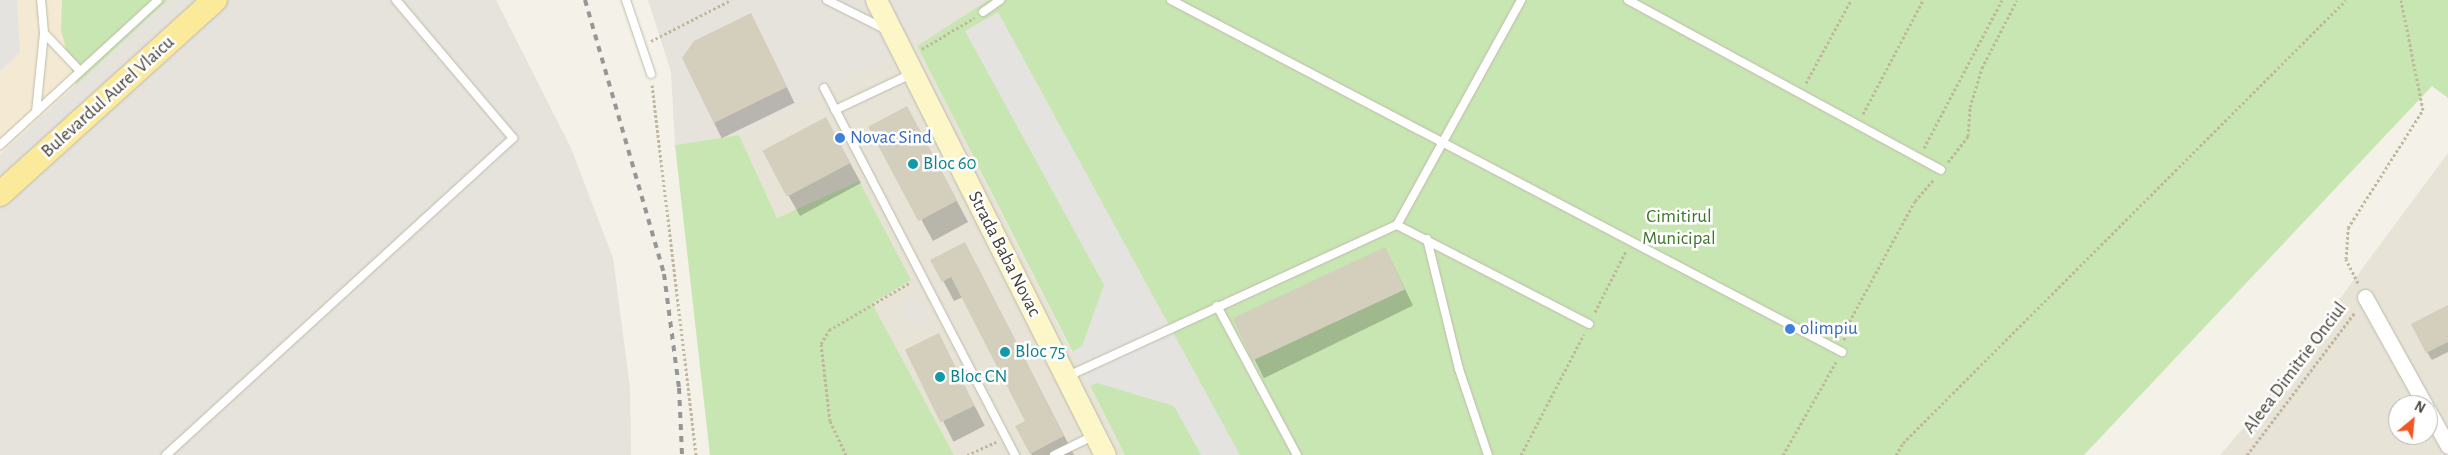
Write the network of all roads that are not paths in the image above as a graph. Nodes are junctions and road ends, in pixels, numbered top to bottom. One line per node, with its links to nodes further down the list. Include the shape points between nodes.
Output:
1 (42, 0): 15 (lane)
2 (149, 0): 14 (lane)
3 (158, 0): 14 (lane)
4 (215, 0): 26 (main road, Bulevardul Aurel Vlaicu)
5 (396, 0): 38 (lane, via 513,138)
6 (626, 0): 19 (lane)
7 (827, 0): 16 (lane)
8 (876, 0): 16 (main road, Strada Baba Novac)
9 (1000, 0): 13 (lane)
10 (1171, 0): 23 (lane)
11 (1520, 0): 23 (lane)
12 (1628, 0): 25 (lane)
13 (983, 12)
14 (136, 20): 18 (lane)
15 (44, 33): 18 (lane); 22 (lane)
16 (892, 33): 17 (main road, Strada Baba Novac)
17 (909, 66): 21 (lane); 33 (main road, Strada Baba Novac)
18 (80, 71): 22 (lane)
19 (651, 74)
20 (824, 88): 21 (lane)
21 (835, 110): 39 (lane)
22 (36, 112): 24 (lane)
23 (1444, 143): 27 (lane); 32 (lane)
24 (0, 145)
25 (1941, 170)
26 (0, 194)
27 (1397, 225): 28 (lane); 30 (lane)
28 (1427, 239): 31 (lane); 43 (lane, via 1459,369)
29 (2365, 297): 34 (street)
30 (1217, 306): 33 (lane); 42 (lane)
31 (1589, 324)
32 (1842, 352)
33 (1066, 378): 36 (main road, Strada Baba Novac)
34 (2419, 395)
35 (2438, 428): 37 (street)
36 (1095, 435): 40 (lane); 41 (main road, Strada Baba Novac)
37 (2448, 446)
38 (166, 455)
39 (1015, 455)
40 (1054, 455)
41 (1105, 455)
42 (1297, 455)
43 (1488, 455)

